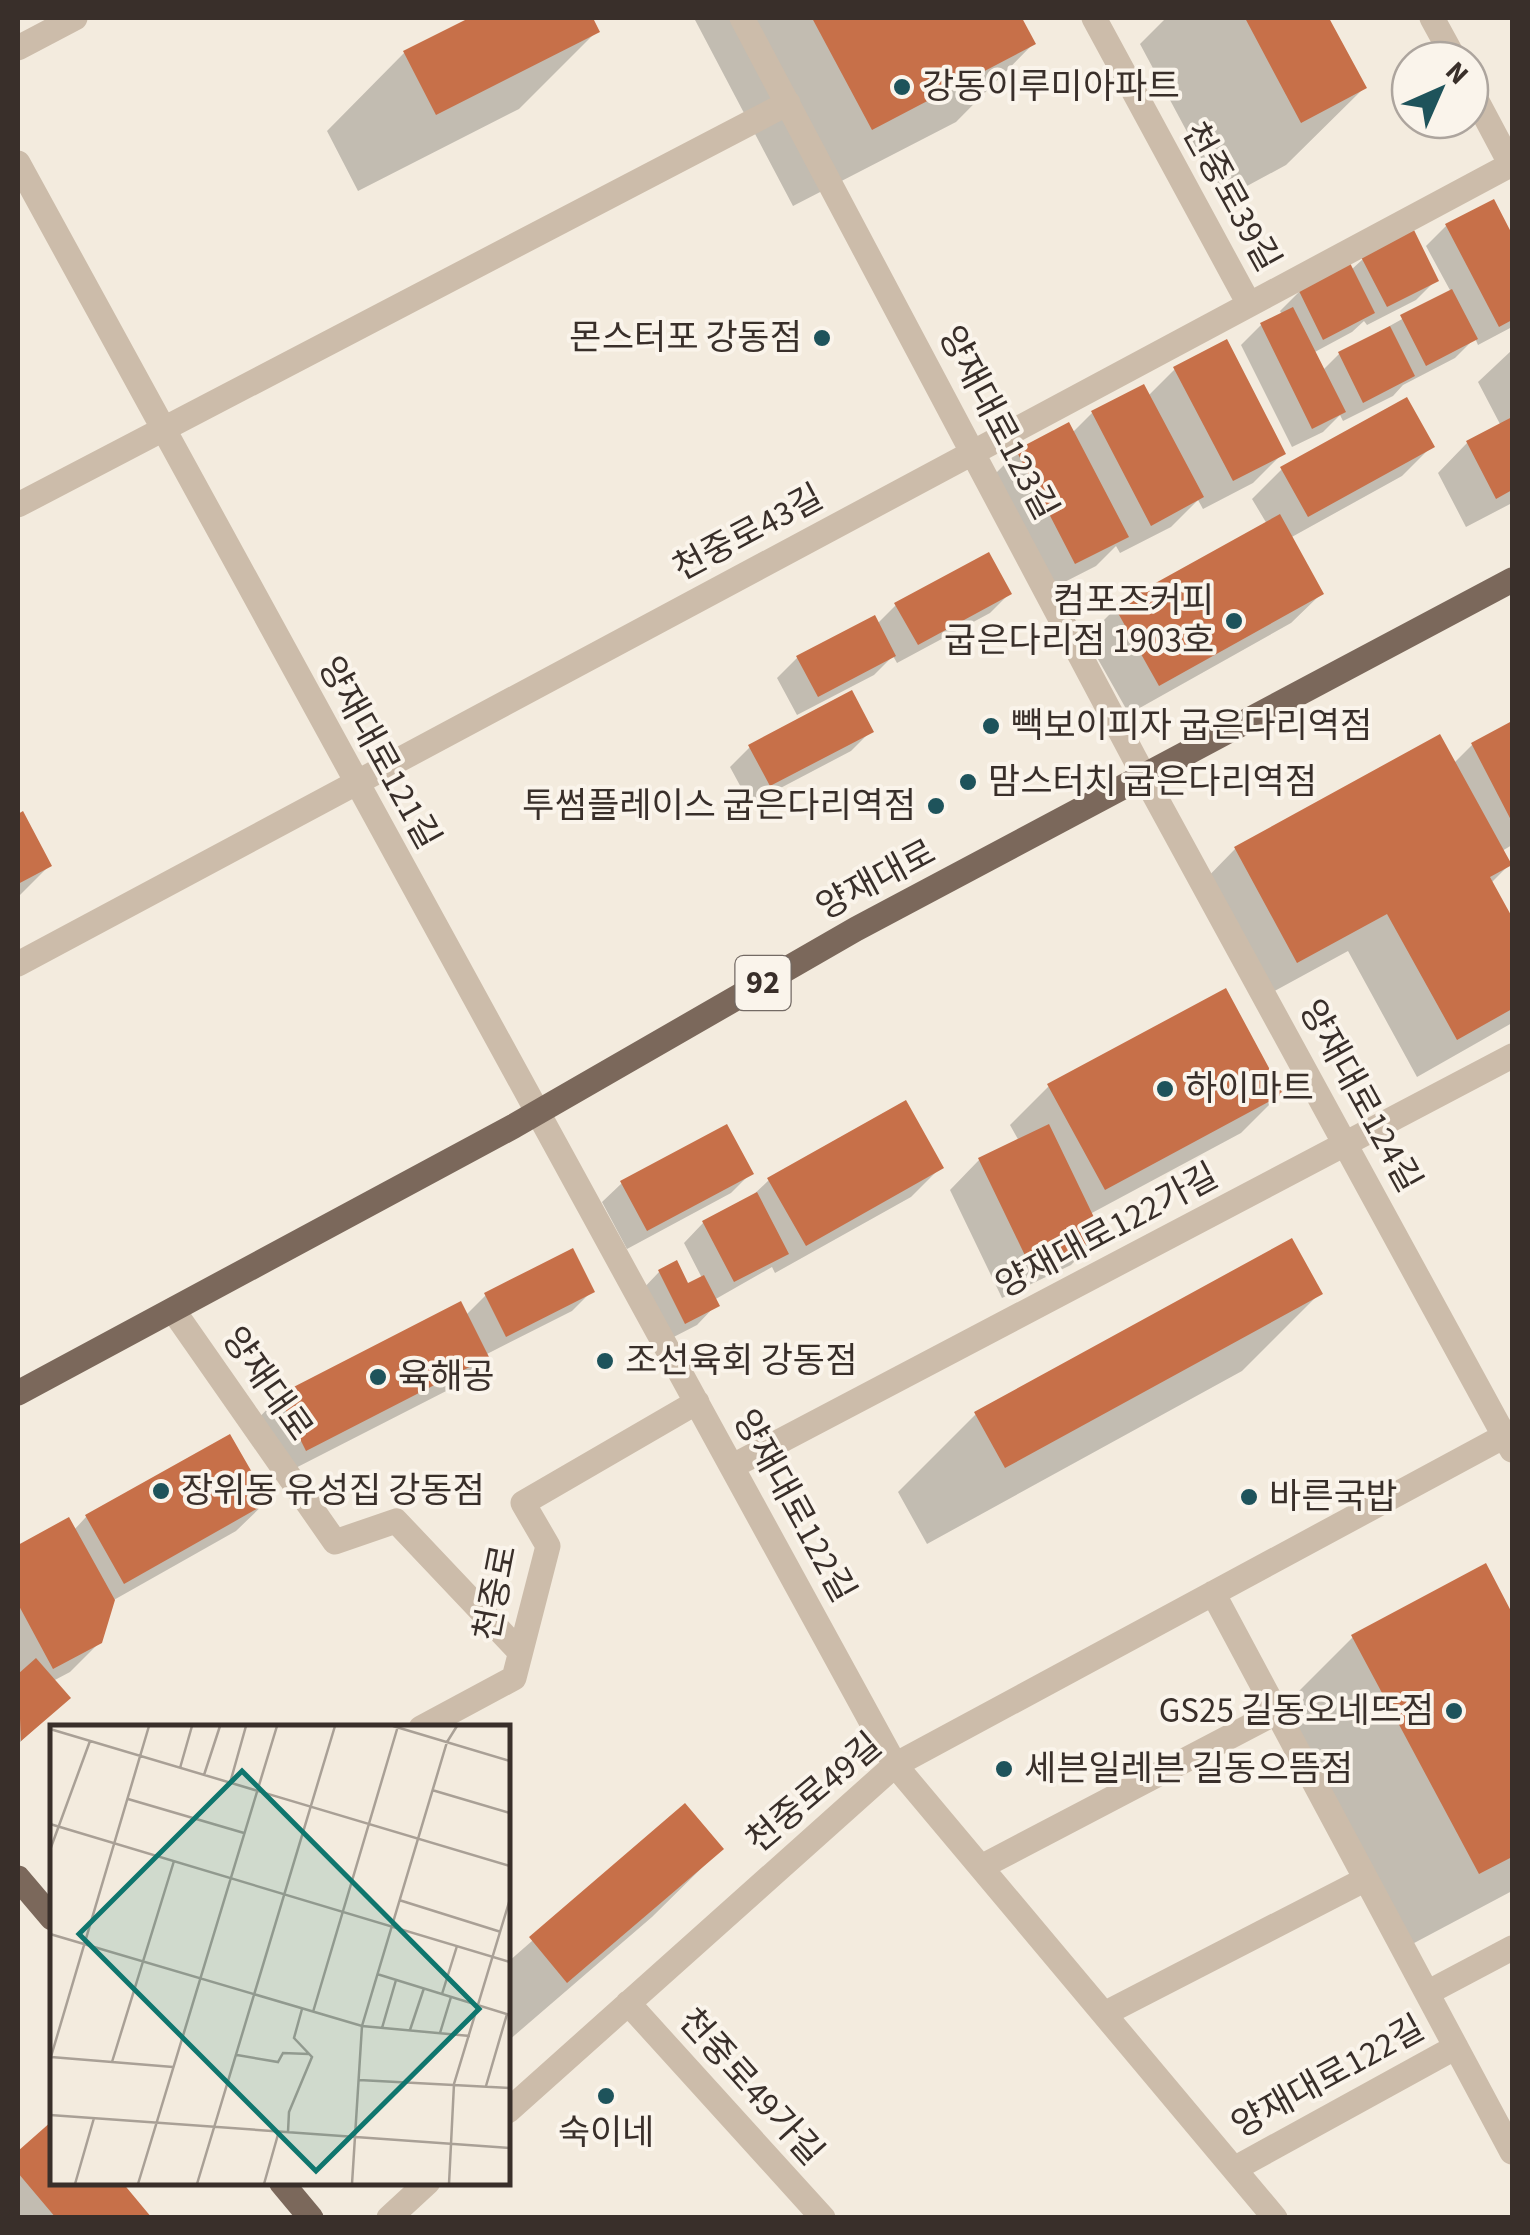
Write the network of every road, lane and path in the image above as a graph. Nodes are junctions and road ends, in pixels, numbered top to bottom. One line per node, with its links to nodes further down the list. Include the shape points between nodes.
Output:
1 (75, 18): 6 (street)
2 (742, 18): 7 (street, 양재대로123길)
3 (1094, 18): 11 (street, 천중로39길)
4 (1432, 18): 5 (street)
5 (1444, 40)
6 (18, 48)
7 (788, 103): 12 (street); 13 (street, 양재대로123길)
8 (1490, 125): 10 (street)
9 (18, 163): 12 (street, 양재대로121길)
10 (1512, 165): 11 (street, 천중로43길)
11 (1249, 304): 13 (street, 천중로43길)
12 (161, 426): 14 (street); 17 (street, 양재대로121길)
13 (974, 452): 16 (street, 양재대로123길); 17 (street, 천중로43길)
14 (18, 505)
15 (1512, 580): 16 (main road, 양재대로 / 92)
16 (1144, 776): 20 (main road, 양재대로 / 92, via 856,929); 21 (street, 양재대로124길)
17 (356, 783): 18 (street, 천중로43길); 20 (street, 양재대로121길)
18 (18, 964)
19 (1512, 1056): 21 (street, 양재대로122가길)
20 (536, 1112): 22 (main road, 양재대로 / 92); 24 (street, 양재대로122길)
21 (1347, 1145): 25 (street, 양재대로124길); 26 (street, 양재대로122가길)
22 (173, 1310): 23 (main road, 양재대로 / 92); 28 (street, 양재대로, via 335,1542 396,1521)
23 (18, 1394)
24 (697, 1402): 26 (street, 양재대로122길); 28 (street, 천중로, via 523,1503 548,1546)
25 (1510, 1439): 27 (street, 천중로49길)
26 (733, 1466): 31 (street, 양재대로122길)
27 (1213, 1593): 29 (street); 31 (street, 천중로49길)
28 (520, 1652): 30 (street, 천중로, via 514,1678)
29 (1277, 1712): 32 (street); 34 (street)
30 (426, 1725)
31 (895, 1765): 32 (street, 양재대로122길); 38 (street, 천중로49길)
32 (981, 1867): 39 (street, 양재대로122길)
33 (18, 1878): 35 (main road)
34 (1366, 1879): 37 (street); 39 (street)
35 (50, 1915)
36 (1512, 1948): 37 (street)
37 (1427, 1993): 40 (street)
38 (628, 2003): 41 (street, 천중로49길); 48 (street, 천중로49가길)
39 (1104, 2014): 43 (street, 양재대로122길)
40 (1456, 2047): 42 (street); 43 (street, 양재대로122길)
41 (510, 2109)
42 (1512, 2152)
43 (1234, 2168): 49 (street, 양재대로122길)
44 (284, 2185): 46 (main road)
45 (425, 2185): 47 (street)
46 (311, 2218)
47 (388, 2218)
48 (823, 2218)
49 (1274, 2218)

